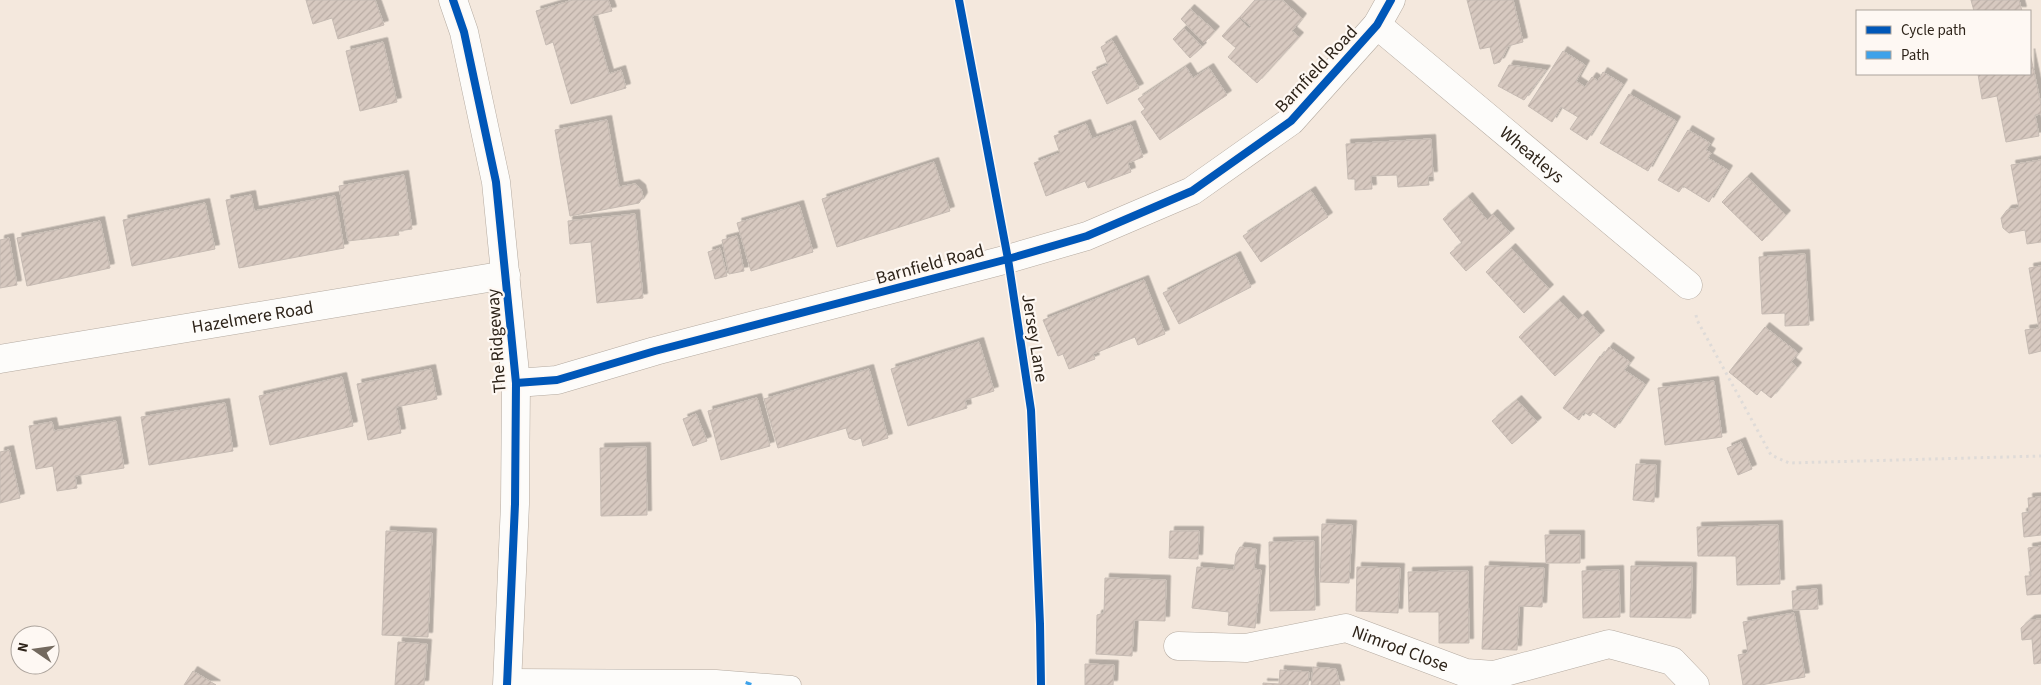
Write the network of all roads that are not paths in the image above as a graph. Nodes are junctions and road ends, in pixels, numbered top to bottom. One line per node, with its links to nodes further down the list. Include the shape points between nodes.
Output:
1 (453, 0): 4 (street, The Ridgeway, via 464,32 496,182)
2 (1390, 0): 3 (street, Barnfield Road)
3 (1377, 25): 5 (street, Wheatleys); 7 (street, Barnfield Road, via 1291,121 1192,191 1087,236 557,380)
4 (506, 275): 6 (street, Hazelmere Road); 7 (street, The Ridgeway)
5 (1688, 285)
6 (0, 359)
7 (516, 383): 9 (street, The Ridgeway, via 515,504)
8 (1178, 646): 11 (street, Nimrod Close, via 1246,648 1346,628 1466,673 1494,675 1609,644 1672,661)
9 (507, 681): 10 (lane, via 716,679)
10 (792, 685)
11 (1695, 685)

